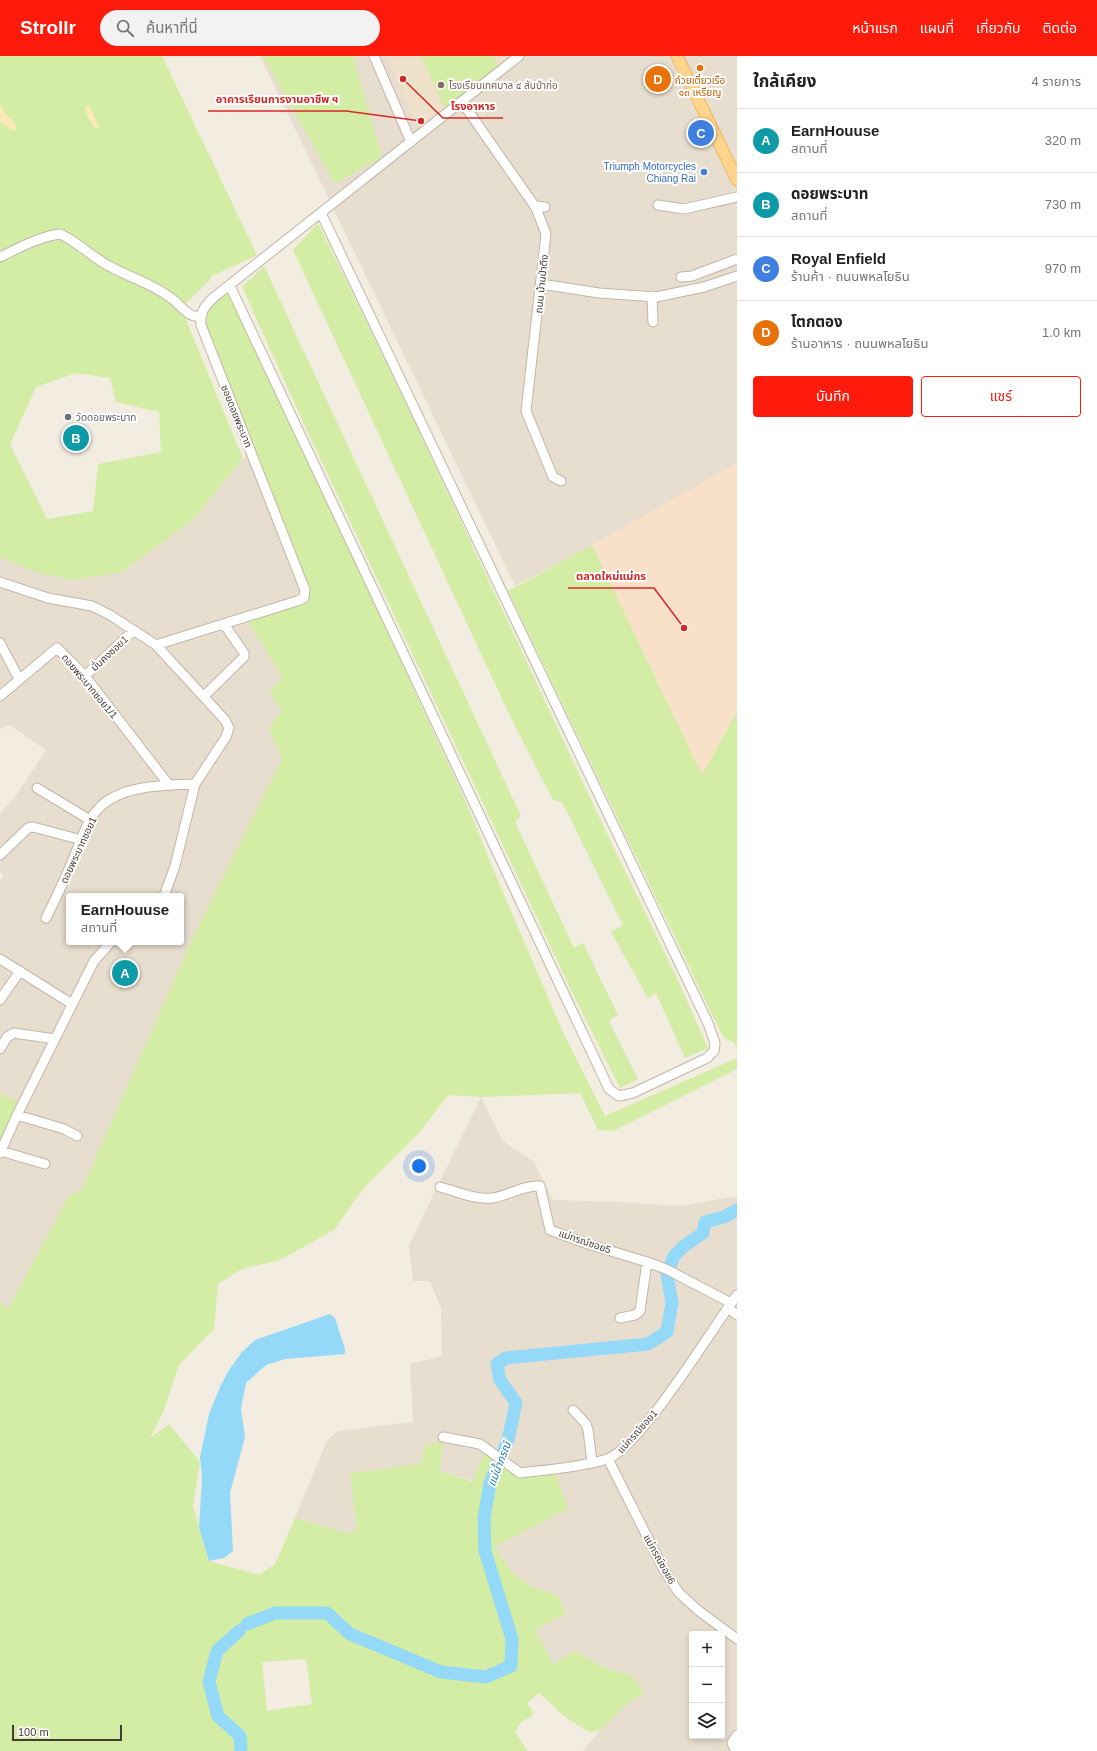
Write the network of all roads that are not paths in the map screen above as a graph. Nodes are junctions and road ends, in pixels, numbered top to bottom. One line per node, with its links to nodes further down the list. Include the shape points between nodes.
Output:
1 (374, 56): 5 (street)
2 (519, 56): 4 (street)
3 (677, 56): 6 (main road)
4 (462, 102): 5 (street); 9 (street, ถนน บ้านป่าตึง)
5 (410, 142): 11 (street)
6 (737, 180)
7 (737, 197): 8 (street, via 684,209)
8 (658, 205)
9 (535, 206): 10 (street); 16 (street, ถนน บ้านป่าตึง, via 546,234)
10 (545, 207)
11 (321, 212): 17 (street); 17 (street, via 708,1023 715,1043 714,1051 707,1058 633,1093 619,1096 609,1089)
12 (0, 258): 19 (street, via 22,246 60,234 110,267 165,293 193,317)
13 (737, 259): 15 (street, via 692,276)
14 (737, 276): 18 (street, via 704,287)
15 (681, 277)
16 (541, 284): 18 (street, via 599,293); 21 (street, ถนน บ้านป่าตึง, via 526,411 553,477)
17 (230, 286): 19 (street, via 206,305)
18 (654, 296): 20 (street)
19 (200, 316): 23 (street, ซอยดอยพระบาท, via 201,325 305,590 304,598 297,601)
20 (653, 322)
21 (561, 481)
22 (0, 582): 24 (street, via 48,598 92,606)
23 (224, 624): 26 (street, ซอยดอยพระบาท); 30 (street, via 244,653 244,657)
24 (134, 630): 26 (street); 27 (street, มั่นคงซอย1)
25 (0, 643): 28 (street)
26 (156, 645): 30 (street)
27 (85, 676): 28 (street, ดอยพระบาทซอย1/1, via 57,648); 32 (street, ดอยพระบาทซอย1/1)
28 (19, 679): 29 (street, ดอยพระบาทซอย1/1)
29 (0, 696)
30 (204, 696): 31 (street, via 229,728 226,738)
31 (195, 784): 32 (street, ดอยพระบาทซอย1); 37 (street, via 175,866)
32 (169, 785): 34 (street, ดอยพระบาทซอย1, via 115,797 102,805)
33 (37, 788): 34 (street)
34 (90, 820): 35 (street, ดอยพระบาทซอย1)
35 (82, 840): 36 (street, via 33,827 28,828); 38 (street, ดอยพระบาทซอย1)
36 (0, 855)
37 (165, 893)
38 (46, 918)
39 (108, 945): 43 (street, via 94,961)
40 (0, 959): 41 (street)
41 (20, 971): 42 (street); 43 (street)
42 (0, 1000)
43 (72, 1004): 44 (street)
44 (55, 1039): 45 (street, via 14,1033 7,1036); 46 (street)
45 (0, 1049)
46 (17, 1115): 47 (street, via 64,1129); 48 (street)
47 (77, 1136)
48 (2, 1140): 49 (street)
49 (0, 1152): 50 (street)
50 (45, 1164)
51 (440, 1187): 52 (street, แม่กรณ์ซอย5, via 478,1198 493,1198 531,1185 540,1186 550,1230)
52 (647, 1262): 54 (street, via 676,1274); 56 (street, via 640,1311 635,1315)
53 (737, 1295): 54 (street, แม่กรณ์ซอย1)
54 (729, 1306): 55 (street); 59 (street, แม่กรณ์ซอย1, via 653,1414 621,1451)
55 (737, 1315)
56 (620, 1318)
57 (573, 1410): 60 (street, via 586,1424)
58 (443, 1437): 60 (street, แม่กรณ์ซอย1, via 480,1444 520,1473)
59 (608, 1459): 60 (street, แม่กรณ์ซอย1); 61 (street, แม่กรณ์ซอย6, via 664,1570 679,1594)
60 (592, 1462)
61 (736, 1637)
62 (737, 1735): 63 (street, via 732,1743)
63 (736, 1751)

